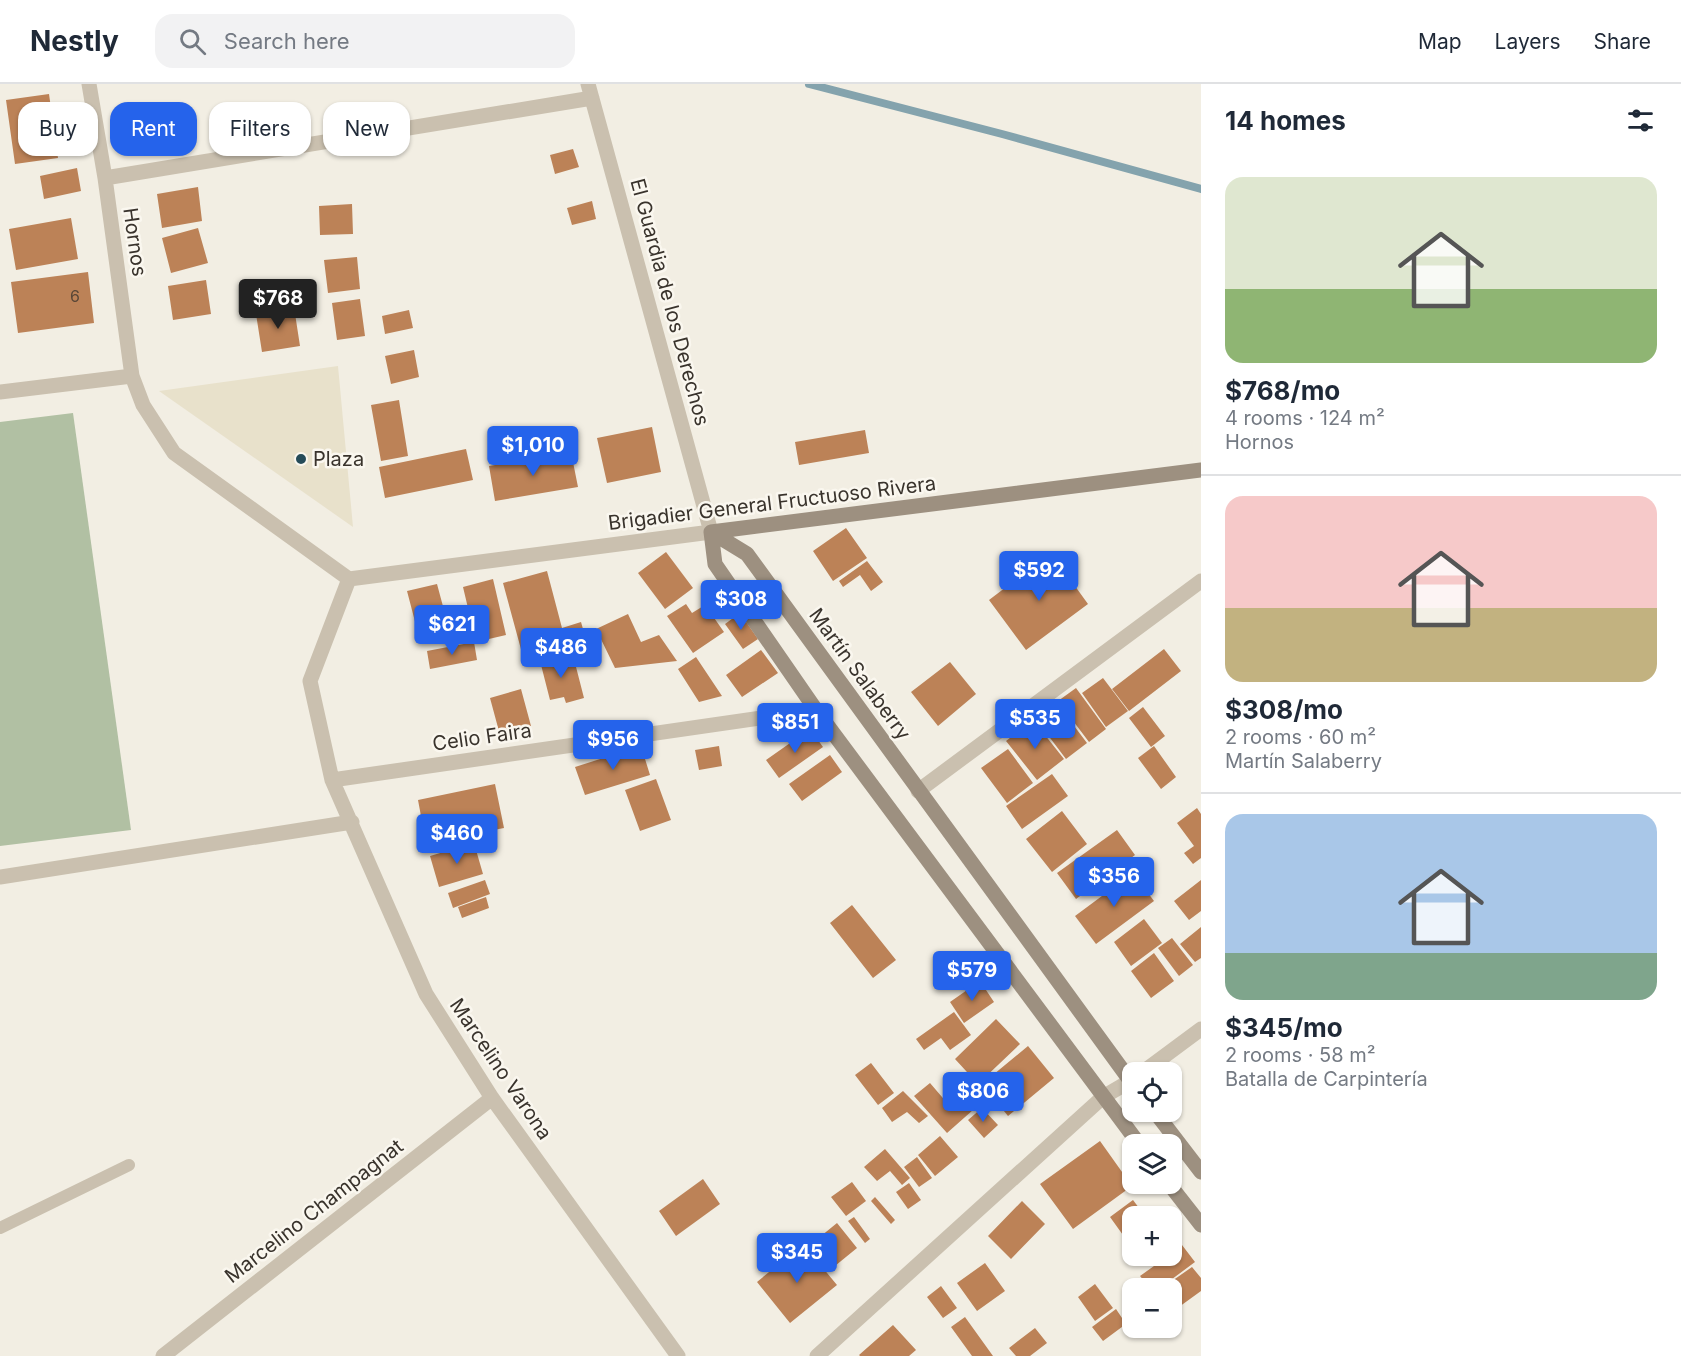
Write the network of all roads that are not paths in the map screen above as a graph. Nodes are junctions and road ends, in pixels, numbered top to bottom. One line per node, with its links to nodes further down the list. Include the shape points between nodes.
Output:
1 (89, 84): 3 (street, Hornos)
2 (590, 91): 3 (street); 7 (street, El Guardia de los Derechos)
3 (105, 178): 4 (street, Hornos)
4 (132, 376): 5 (street); 8 (street, Hornos, via 143,405 174,453)
5 (0, 392)
6 (1201, 470): 7 (street, Brigadier General Fructuoso Rivera)
7 (711, 532): 8 (street, Brigadier General Fructuoso Rivera); 10 (street, via 715,564); 12 (street, Martín Salaberry, via 747,554)
8 (349, 579): 11 (street, Marcelino Varona, via 310,681)
9 (1201, 581): 12 (street)
10 (816, 710): 11 (street, Celio Faira); 19 (street)
11 (332, 780): 13 (street, Marcelino Varona)
12 (918, 791): 16 (street, Martín Salaberry)
13 (352, 822): 14 (street); 20 (street, Marcelino Varona, via 426,994)
14 (0, 877)
15 (1201, 1029): 17 (street)
16 (1122, 1062)
17 (1157, 1062)
18 (1122, 1086): 19 (street)
19 (1103, 1097): 22 (street); 30 (street)
20 (492, 1098): 28 (street, Marcelino Champagnat); 29 (street, Marcelino Varona)
21 (1163, 1122): 24 (street)
22 (1131, 1134)
23 (129, 1165): 27 (lane)
24 (1201, 1172)
25 (1177, 1194): 26 (street)
26 (1201, 1225)
27 (0, 1228)
28 (163, 1356)
29 (678, 1356)
30 (817, 1356)

